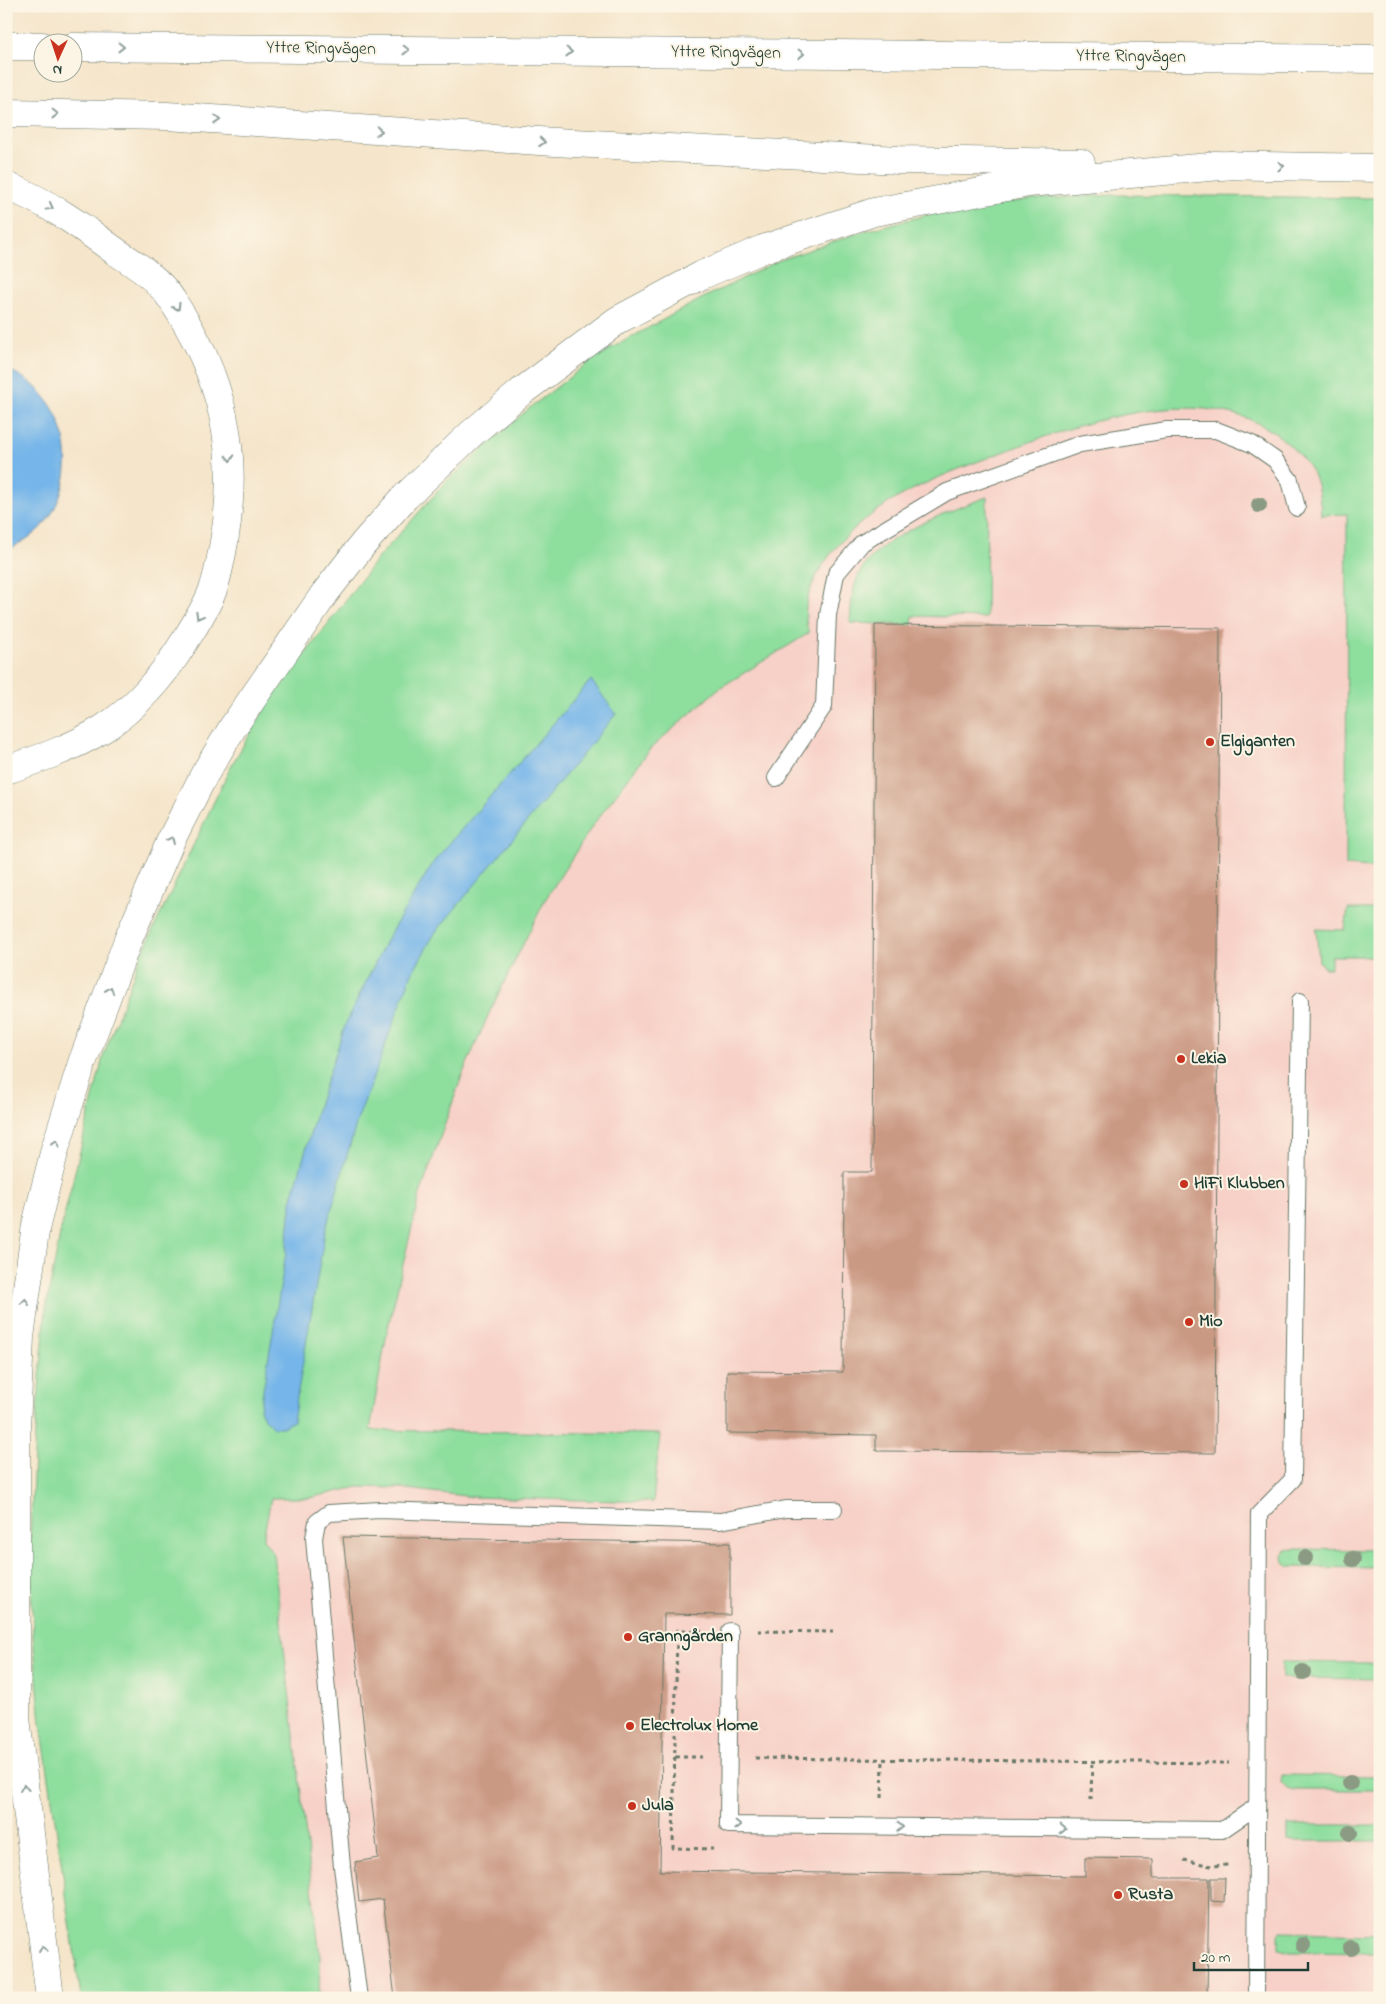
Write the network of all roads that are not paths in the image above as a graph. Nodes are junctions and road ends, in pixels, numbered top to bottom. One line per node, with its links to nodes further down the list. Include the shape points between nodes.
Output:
1 (6, 46): 2 (highway)
2 (32, 46)
3 (82, 47): 4 (highway, Yttre Ringvägen, one-way to 4)
4 (1380, 60)
5 (6, 113): 6 (highway, one-way to 6, via 167,116 554,142 899,160)
6 (1232, 165): 7 (highway, one-way to 7); 16 (highway, one-way to 6, via 16,1428 20,1337 36,1224 55,1149 82,1063 125,949 171,840 204,775 263,681 364,543 442,461 521,392 618,320 702,275 763,249 874,212 1028,183)
7 (1380, 168)
8 (6, 186): 10 (highway, one-way to 10, via 77,222 145,271 172,298 198,345 218,395 230,451 231,487 228,519 212,592 172,661 125,711 102,730)
9 (1297, 508): 11 (lane, via 1290,480 1275,460 1252,444 1216,430 1167,430 1080,444 947,492 862,543 836,574 828,615 824,706)
10 (6, 770)
11 (776, 778)
12 (1300, 1001): 17 (lane, via 1293,1479 1259,1514)
13 (834, 1509): 19 (lane, via 786,1509 720,1521 380,1510 329,1513 317,1522 314,1548 342,1867)
14 (730, 1631): 17 (lane, one-way to 17, via 728,1825 1222,1830)
15 (6, 1680): 16 (highway)
16 (16, 1718): 18 (highway, one-way to 16)
17 (1257, 1806): 20 (lane)
18 (50, 1998)
19 (359, 1998)
20 (1256, 1998)

